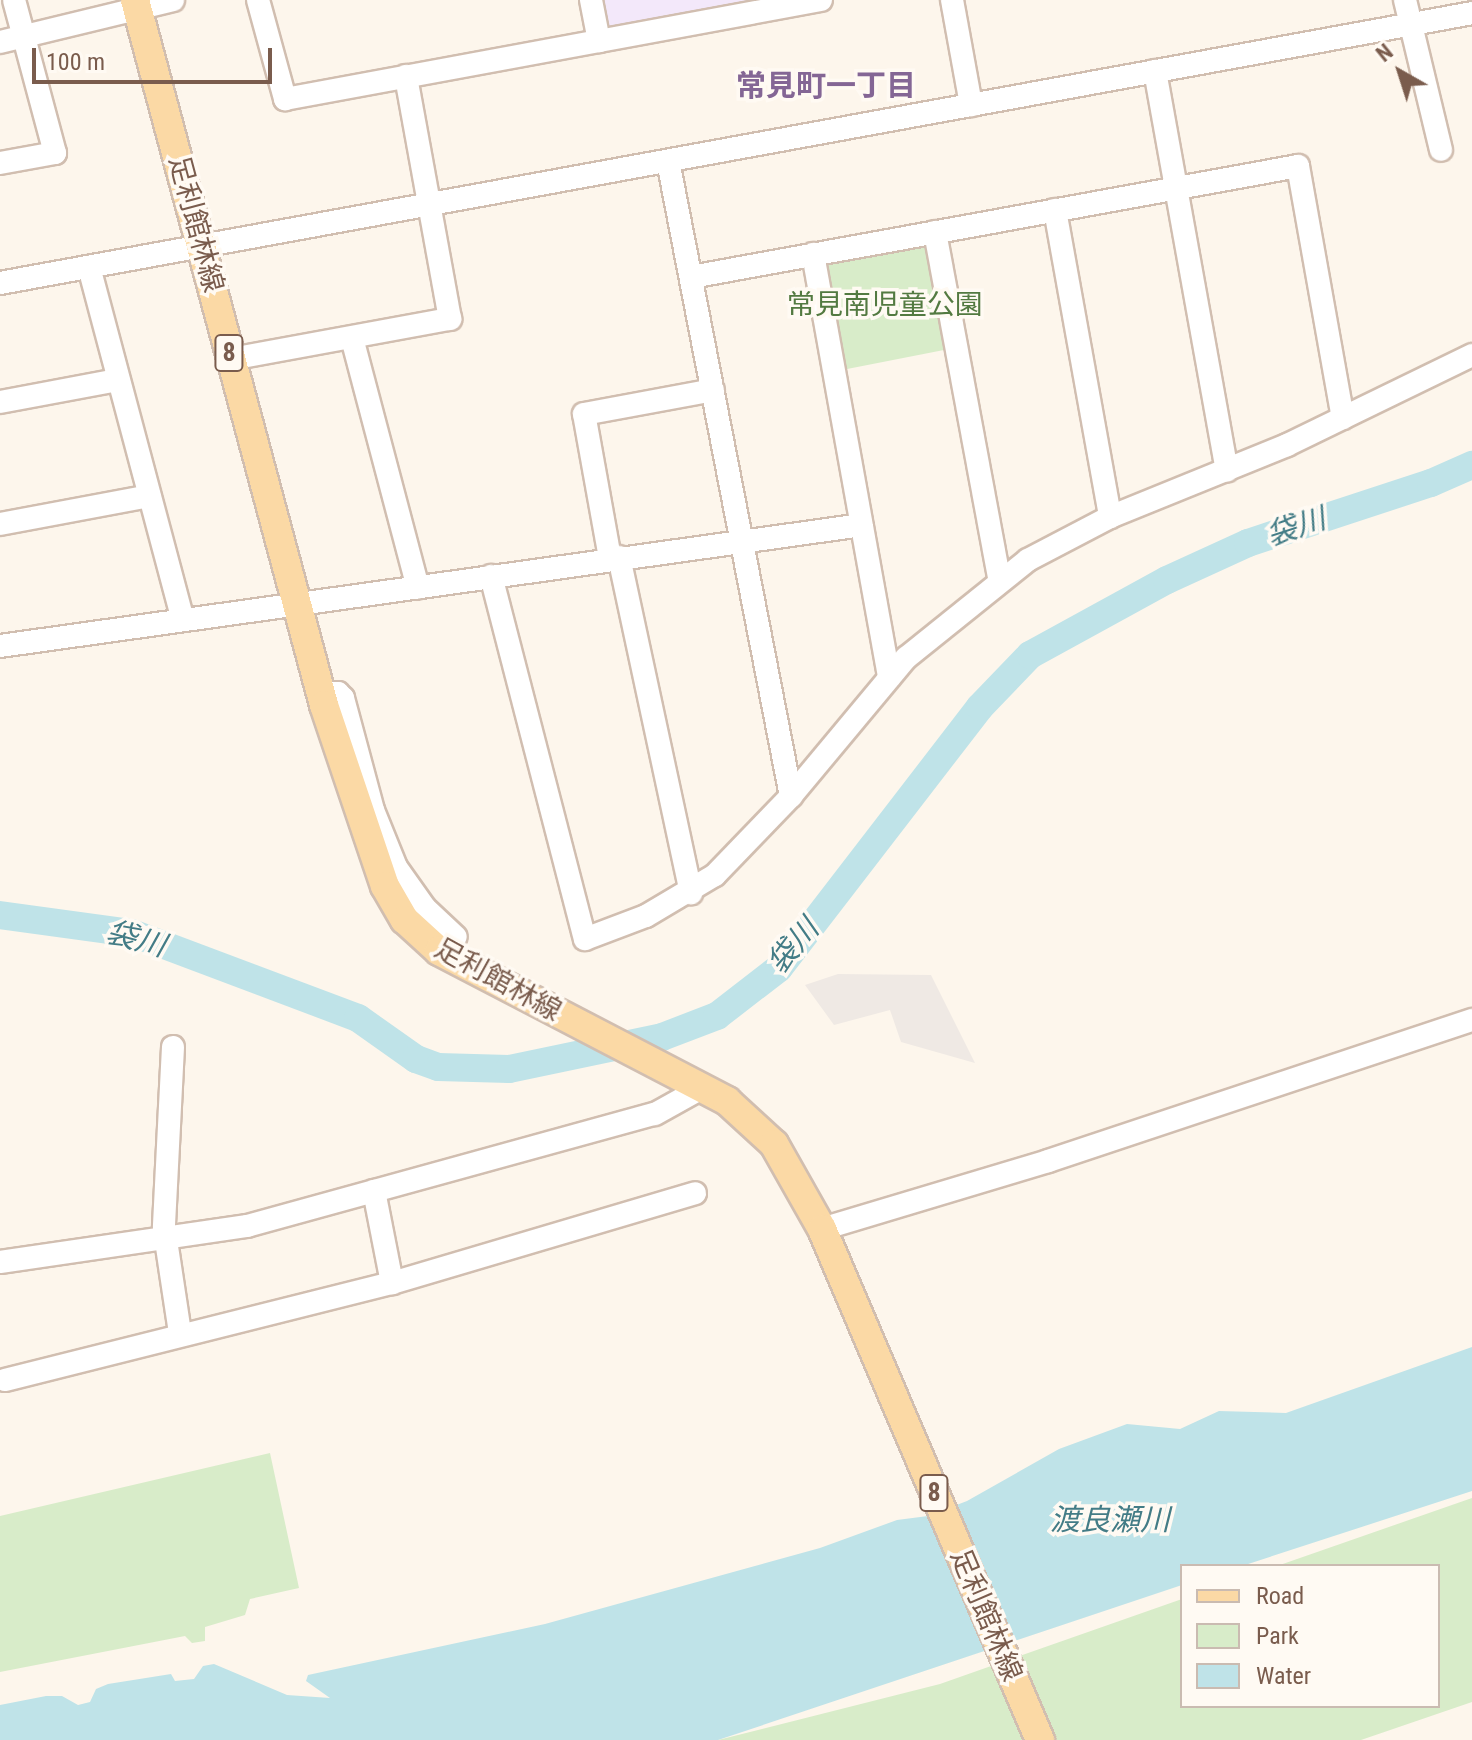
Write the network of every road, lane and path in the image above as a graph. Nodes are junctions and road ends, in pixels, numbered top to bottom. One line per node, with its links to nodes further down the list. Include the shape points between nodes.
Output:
1 (14, 0): 11 (street)
2 (173, 0): 8 (street)
3 (258, 0): 15 (street, via 285,99)
4 (591, 0): 12 (street)
5 (821, 0): 12 (street)
6 (952, 0): 16 (street)
7 (1405, 0): 10 (street)
8 (137, 5): 11 (street); 24 (main road, 足利館林線 / 8)
9 (1472, 13): 10 (street)
10 (1411, 24): 14 (street); 17 (street)
11 (23, 36): 13 (street); 19 (street, via 55,153)
12 (599, 41): 15 (street)
13 (0, 42)
14 (1155, 71): 16 (street); 20 (street)
15 (406, 76): 21 (street)
16 (971, 105): 18 (street)
17 (1441, 150)
18 (668, 161): 21 (street); 27 (street)
19 (0, 163)
20 (1177, 188): 22 (street); 35 (street, via 1298,166); 36 (street)
21 (430, 205): 24 (street); 29 (street, via 450,319)
22 (1055, 210): 23 (street); 38 (street)
23 (935, 232): 25 (street); 44 (street)
24 (203, 246): 26 (street); 31 (main road, 足利館林線 / 8)
25 (813, 254): 27 (street); 40 (street)
26 (89, 267): 28 (street); 32 (street)
27 (691, 277): 33 (street)
28 (0, 283)
29 (352, 338): 31 (street); 45 (street)
30 (1472, 355): 35 (street)
31 (231, 359): 46 (main road, 足利館林線 / 8)
32 (118, 380): 34 (street); 37 (street)
33 (713, 390): 41 (street); 42 (street, via 584,414)
34 (0, 402)
35 (1343, 418): 36 (street)
36 (1227, 471): 38 (street)
37 (149, 496): 39 (street); 47 (street)
38 (1110, 517): 44 (street)
39 (0, 524)
40 (862, 525): 41 (street); 49 (street)
41 (742, 541): 42 (street); 51 (street)
42 (614, 558): 43 (street); 52 (street)
43 (491, 576): 45 (street); 52 (street, via 585,939)
44 (999, 579): 49 (street)
45 (418, 587): 46 (street)
46 (297, 603): 47 (street); 50 (main road, 足利館林線 / 8)
47 (183, 620): 48 (street)
48 (0, 646)
49 (889, 677): 51 (street)
50 (321, 693): 53 (street, via 331,691 343,698 373,810 400,874); 56 (main road, 足利館林線 / 8, via 372,860 420,935 476,975)
51 (791, 796): 52 (street, via 730,861)
52 (691, 893)
53 (456, 937)
54 (1472, 1020): 59 (street)
55 (173, 1047): 60 (street)
56 (699, 1086): 57 (street, via 655,1114); 59 (main road, 足利館林線 / 8, via 742,1112 774,1144)
57 (374, 1191): 60 (street, via 247,1226); 62 (street)
58 (695, 1193): 62 (street)
59 (825, 1237): 65 (main road, 足利館林線 / 8)
60 (165, 1240): 61 (street); 63 (street)
61 (0, 1262)
62 (392, 1283): 63 (street)
63 (180, 1333): 64 (street)
64 (5, 1380)
65 (1040, 1740)

